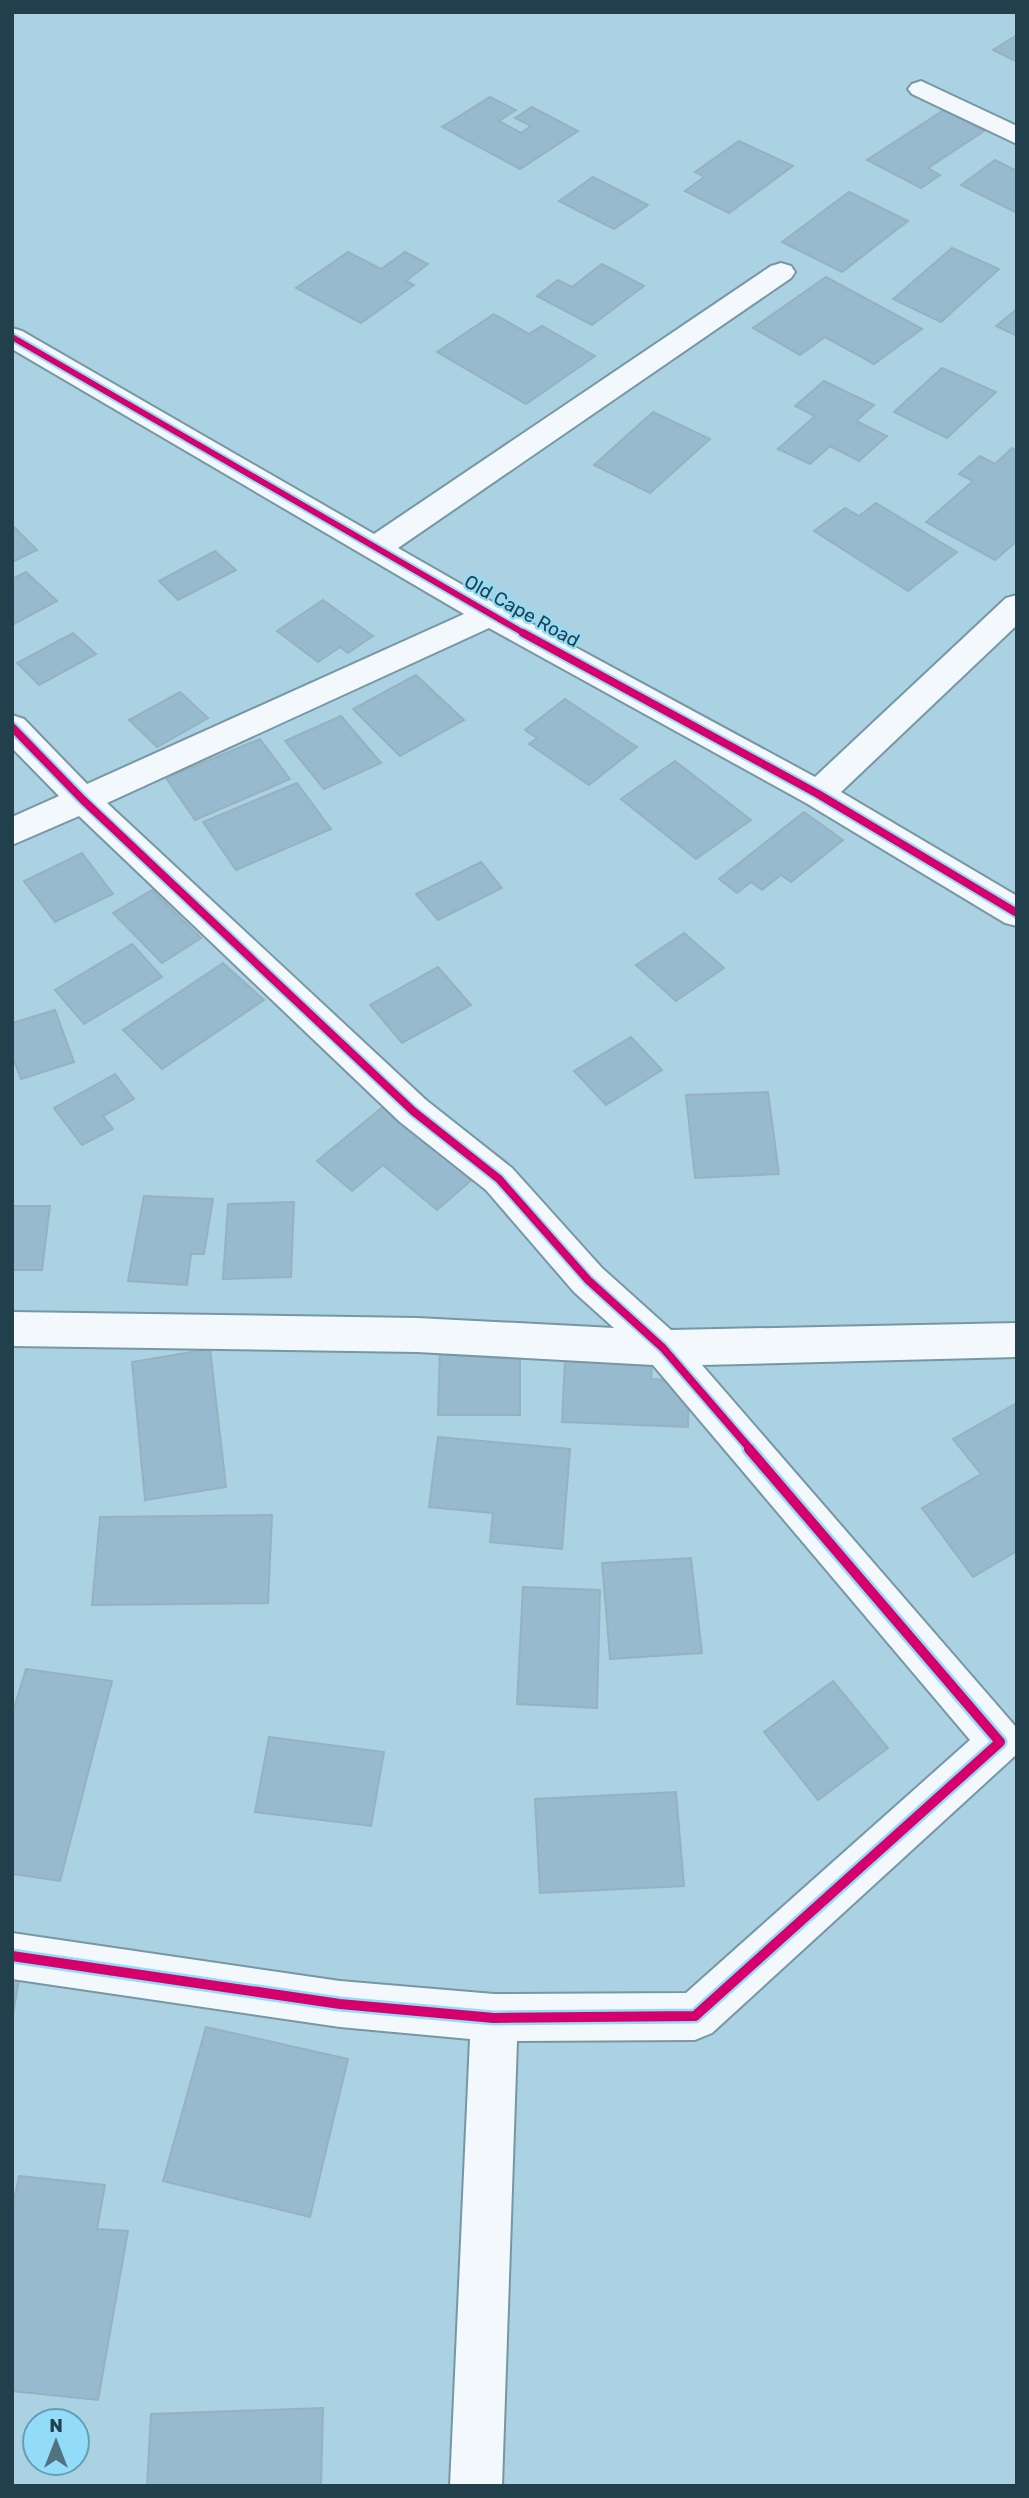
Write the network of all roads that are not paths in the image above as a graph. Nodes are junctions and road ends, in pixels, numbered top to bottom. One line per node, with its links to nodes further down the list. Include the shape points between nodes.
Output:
1 (921, 89): 2 (street)
2 (1017, 136)
3 (782, 272): 5 (street)
4 (12, 337): 5 (street, Old Cape Road)
5 (377, 547): 7 (street, Old Cape Road)
6 (1017, 606): 9 (street)
7 (490, 615): 9 (street, Old Cape Road); 10 (street)
8 (12, 727): 10 (street)
9 (818, 794): 12 (street, Old Cape Road)
10 (83, 800): 11 (street); 15 (street, via 413,1111 499,1179 588,1280)
11 (12, 832)
12 (1017, 913)
13 (12, 1329): 15 (street, via 417,1335)
14 (1017, 1340): 15 (street)
15 (663, 1348): 17 (street, via 1000,1742 695,2016)
16 (12, 1956): 17 (street, via 341,2004)
17 (494, 2018): 18 (street)
18 (476, 2486)

